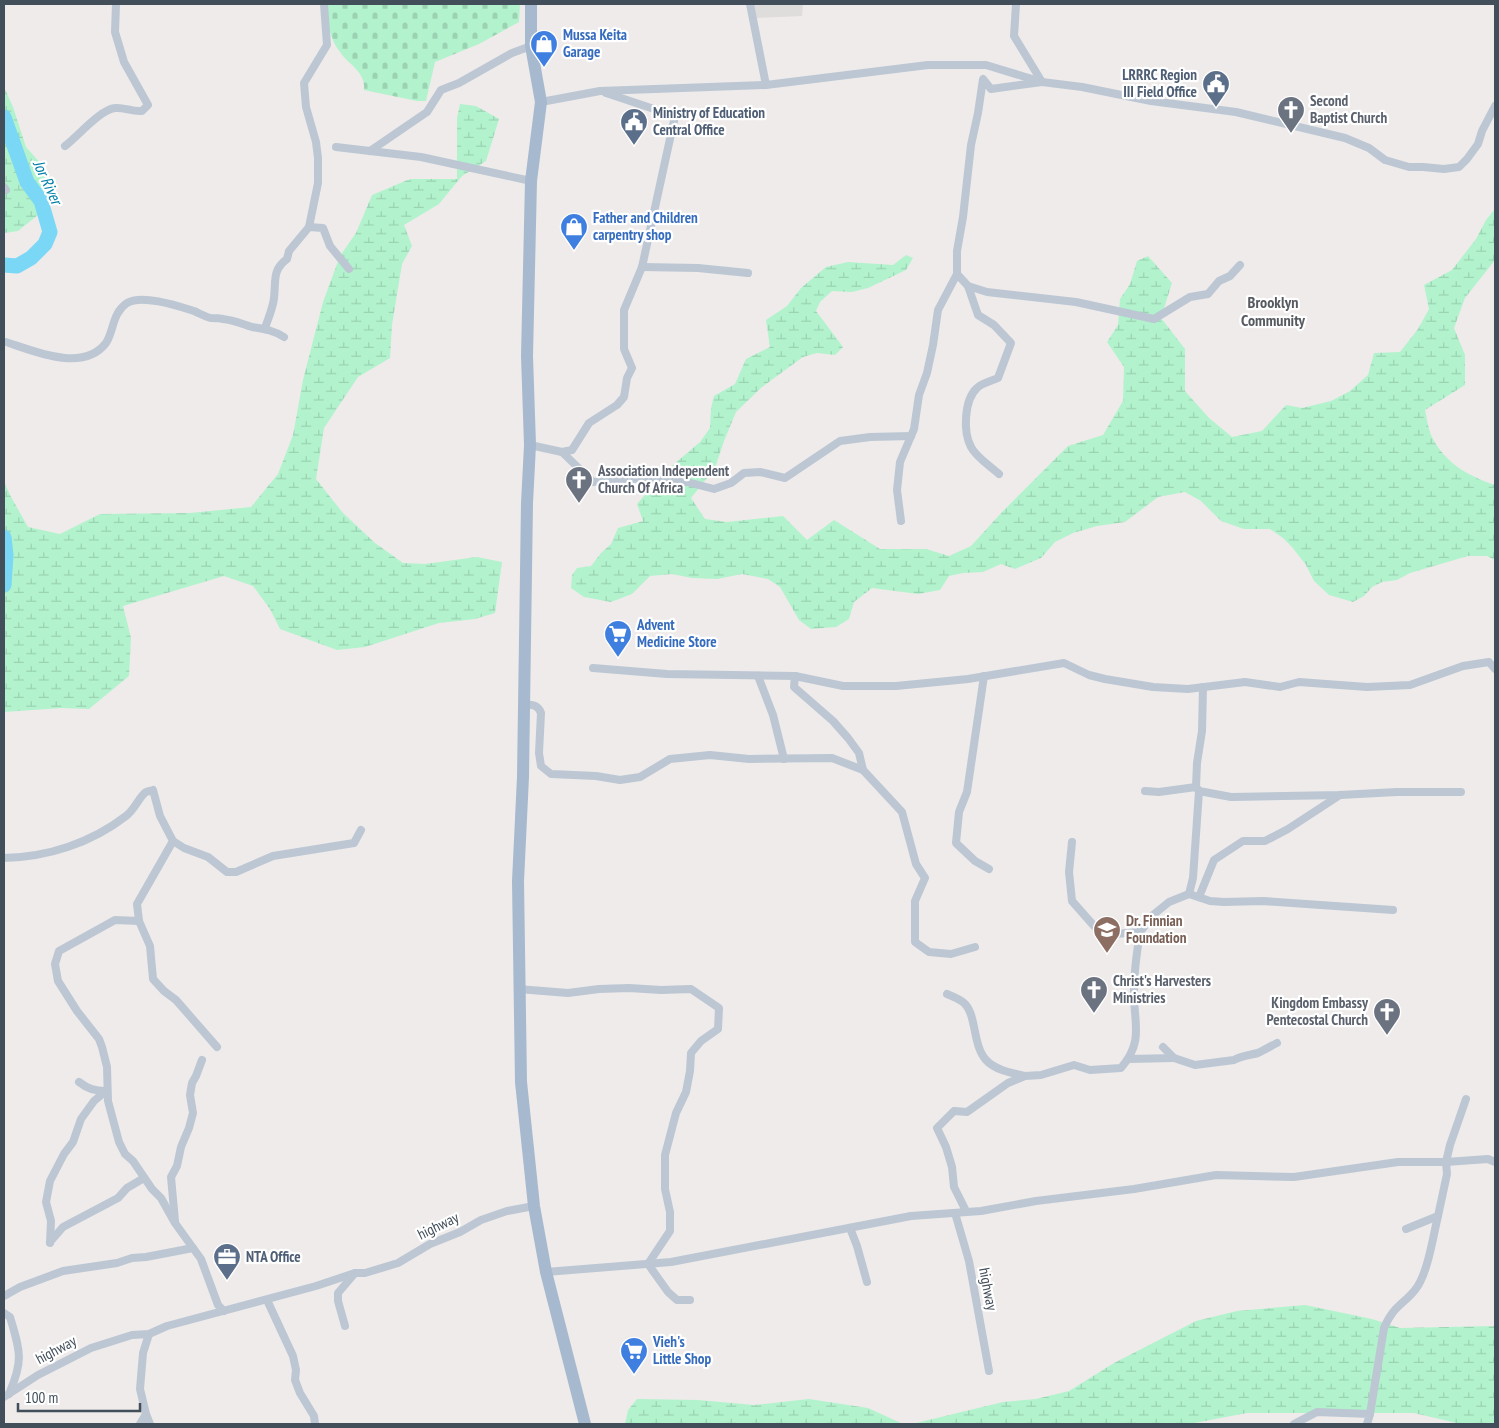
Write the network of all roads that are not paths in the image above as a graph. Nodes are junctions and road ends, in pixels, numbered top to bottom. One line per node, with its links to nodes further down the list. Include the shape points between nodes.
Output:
1 (116, 4): 12 (street, via 115,32 124,62 148,105 142,111 132,112 112,108)
2 (324, 4): 16 (street, via 327,45 304,82 306,107 318,158 318,183)
3 (532, 4): 6 (main road)
4 (750, 4): 8 (street)
5 (1016, 4): 7 (street, via 1014,36)
6 (531, 46): 10 (main road); 14 (street, via 441,90 427,112)
7 (1042, 82): 8 (street, via 986,65 928,65); 11 (street, via 1236,112 1345,138 1369,148 1385,160 1409,167 1444,169 1459,167 1467,159 1478,144); 21 (street, via 991,89 983,79 971,145)
8 (766, 85): 9 (street)
9 (600, 91): 10 (street); 18 (street, via 676,116)
10 (541, 102): 15 (main road)
11 (1495, 106)
12 (65, 146)
13 (336, 147): 14 (street)
14 (370, 151): 15 (street, via 421,157)
15 (531, 181): 27 (main road, via 527,356)
16 (309, 227): 19 (street, via 323,228 330,246); 23 (street, via 289,251 287,259 279,265)
17 (1240, 265): 22 (street, via 1208,294 1190,298 1154,319 1076,302 987,292)
18 (642, 267): 20 (street); 28 (street, via 624,310 624,349 632,368 624,397 589,423 572,450)
19 (349, 269)
20 (748, 273)
21 (957, 274): 22 (street); 26 (street, via 938,310)
22 (968, 286): 29 (street, via 978,315 994,325 1011,343 998,378 978,387 969,398 966,421 971,448)
23 (265, 328): 24 (street); 25 (street, via 210,318 172,304 135,300 119,312 106,342 94,353 75,358 48,356)
24 (284, 337)
25 (6, 342)
26 (911, 436): 28 (street, via 840,441 785,478 760,472 744,473 731,483 714,489 687,482 645,478 593,482); 30 (street, via 900,462 897,490)
27 (530, 446): 28 (street); 37 (main road)
28 (562, 452)
29 (999, 474)
30 (901, 521)
31 (593, 668): 33 (street)
32 (1495, 669): 36 (street, via 1489,662 1462,666 1410,685 1367,688 1299,682 1280,687 1245,682)
33 (758, 676): 34 (street); 38 (street, via 773,715)
34 (794, 676): 35 (street, via 843,686 896,686); 39 (street, via 794,687 848,738 859,753)
35 (984, 676): 36 (street, via 1064,663 1105,679 1153,687); 48 (street, via 956,843)
36 (1203, 687): 40 (street)
37 (525, 704): 38 (street, via 535,705 541,713 538,753 541,766 551,774 620,780 640,777 670,759 682,757 710,755); 55 (main road, via 518,881)
38 (784, 759): 39 (street, via 832,758)
39 (863, 770): 54 (street, via 902,812 916,864 925,878 916,901 915,942 929,952 951,954)
40 (1198, 789): 41 (street); 43 (street, via 1231,797); 49 (street, via 1193,878)
41 (1145, 791)
42 (1461, 792): 43 (street)
43 (1340, 795): 50 (street, via 1273,837 1265,841 1242,841 1214,860)
44 (361, 830): 45 (street, via 354,843 273,856 236,872 227,872 208,857)
45 (173, 841): 47 (street, via 160,816 153,790 146,792 133,811 117,823 73,845 31,856); 52 (street, via 137,904)
46 (1072, 842): 53 (street, via 1069,872 1072,902 1102,935)
47 (4, 858)
48 (989, 869)
49 (1189, 894): 50 (street); 53 (street, via 1169,902)
50 (1199, 897): 51 (street, via 1224,902 1263,901)
51 (1392, 910)
52 (138, 921): 58 (street, via 150,946 154,979); 65 (street, via 115,920 59,951 54,964 58,981 99,1039 107,1067)
53 (1140, 932): 61 (street, via 1134,989 1137,1035)
54 (975, 947)
55 (518, 989): 70 (main road, via 521,1082); 78 (street, via 568,993 629,988 691,989 719,1008 718,1029 691,1053 686,1092 676,1114 665,1155 670,1231)
56 (947, 994): 63 (street, via 965,1003 974,1020 978,1046 986,1060 996,1068)
57 (1277, 1043): 60 (street, via 1234,1060 1195,1064)
58 (217, 1047)
59 (1163, 1047): 60 (street)
60 (1174, 1058): 61 (street)
61 (1128, 1059): 63 (street, via 1121,1068 1090,1070 1074,1065 1041,1075)
62 (202, 1060): 74 (street, via 192,1082 193,1113 172,1177)
63 (1025, 1076): 71 (street, via 1008,1083 967,1112 954,1111 937,1128 952,1167 954,1187)
64 (79, 1082): 65 (street, via 94,1091)
65 (106, 1091): 69 (street, via 119,1142); 69 (street, via 80,1119 72,1142 50,1182 46,1202 51,1221 50,1243 63,1227 118,1198)
66 (1466, 1099): 67 (street)
67 (1446, 1162): 68 (street, via 1488,1159); 71 (street, via 1398,1162 1294,1177 1216,1175); 73 (street)
68 (1495, 1162)
69 (144, 1178): 74 (street)
70 (534, 1206): 79 (main road); 80 (street, highway, via 481,1220 430,1244 398,1264)
71 (966, 1211): 72 (street)
72 (955, 1213): 75 (street, via 911,1216); 89 (street, highway, via 969,1261)
73 (1438, 1216): 76 (street); 92 (street, via 1424,1273 1416,1290 1388,1316)
74 (175, 1222): 77 (street)
75 (850, 1228): 78 (street); 81 (street)
76 (1406, 1229)
77 (193, 1248): 82 (street, via 63,1271); 85 (street, via 201,1259 218,1305)
78 (648, 1264): 79 (street); 84 (street, via 677,1300)
79 (546, 1272): 96 (main road)
80 (356, 1274): 83 (street, highway); 87 (street, via 338,1293)
81 (867, 1282)
82 (4, 1296)
83 (267, 1300): 85 (street, highway); 95 (street, via 293,1356 295,1380)
84 (690, 1300)
85 (224, 1311): 88 (street, highway)
86 (4, 1313): 90 (street, highway, via 10,1317 19,1349 19,1367)
87 (345, 1326)
88 (149, 1334): 90 (street, highway, via 132,1335 91,1348 38,1375); 91 (street, via 143,1353 140,1389)
89 (989, 1371)
90 (6, 1396)
91 (146, 1414): 93 (street); 94 (street)
92 (1370, 1414): 97 (street, via 1317,1412); 98 (street)
93 (140, 1424)
94 (150, 1424)
95 (316, 1424)
96 (585, 1424)
97 (1294, 1424)
98 (1367, 1424)

